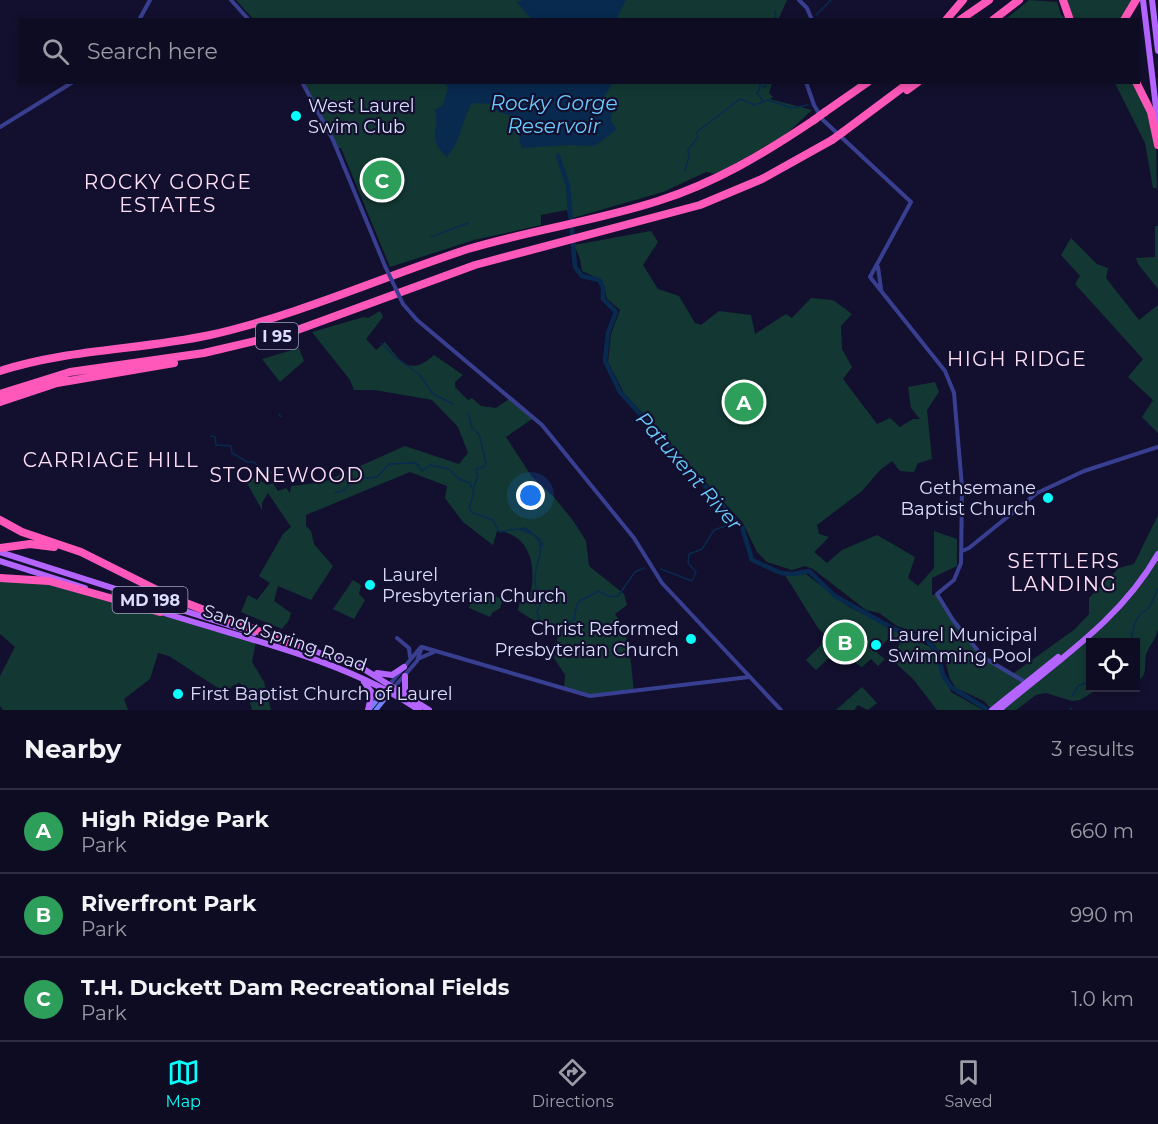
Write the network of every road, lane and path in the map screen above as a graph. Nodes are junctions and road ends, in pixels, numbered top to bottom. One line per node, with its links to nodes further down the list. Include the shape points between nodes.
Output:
1 (150, 0): 11 (street)
2 (231, 0): 12 (street)
3 (799, 0): 13 (street)
4 (963, 0): 14 (highway)
5 (989, 0): 15 (highway)
6 (1019, 0): 16 (highway)
7 (1063, 0): 17 (highway)
8 (1136, 0): 18 (highway)
9 (1143, 0): 28 (main road)
10 (1152, 0): 19 (main road)
11 (140, 18)
12 (247, 18)
13 (811, 18)
14 (948, 18)
15 (963, 18)
16 (996, 18)
17 (1069, 18)
18 (1125, 18)
19 (1158, 51)
20 (70, 84): 29 (street)
21 (303, 84): 61 (street, bridge, via 328,128 403,304 542,425 634,538 656,573)
22 (807, 84): 31 (street, via 823,120 911,202)
23 (865, 84): 37 (highway, I 95, bridge, via 771,149 719,177 656,201 455,254 262,322 183,340)
24 (907, 84): 27 (highway, I 95)
25 (915, 84): 27 (highway)
26 (1137, 84): 30 (highway, via 1151,112)
27 (868, 115): 36 (highway, I 95, bridge, via 785,168 726,195 682,211 475,265 338,317)
28 (1158, 124)
29 (0, 127)
30 (1158, 145)
31 (878, 264): 32 (street); 33 (street)
32 (872, 273): 33 (street); 34 (street)
33 (879, 278): 34 (street); 35 (street)
34 (873, 282): 35 (street)
35 (881, 290): 45 (street, via 945,371 953,389 962,476)
36 (242, 345): 40 (highway, I 95, via 70,372); 41 (highway, via 184,361 91,376)
37 (89, 353): 38 (highway, via 47,358); 39 (highway, I 95)
38 (0, 371)
39 (0, 377)
40 (0, 394)
41 (0, 404)
42 (1158, 447): 45 (street, via 1084,471 1039,492)
43 (0, 520): 47 (highway, via 16,530)
44 (2, 551): 47 (highway, via 30,544 52,546); 53 (main road, Sandy Spring Road / MD 198)
45 (962, 551): 62 (street, via 957,576 937,594 983,657)
46 (1158, 554): 52 (main road, via 1126,600)
47 (99, 560): 53 (highway, via 172,598)
48 (0, 561): 50 (main road, Sandy Spring Road / MD 198)
49 (0, 578): 50 (highway, via 50,581)
50 (160, 612): 59 (main road, Sandy Spring Road / MD 198)
51 (397, 638): 58 (street, via 410,648)
52 (1082, 643): 62 (main road); 65 (main road)
53 (296, 645): 57 (main road, Sandy Spring Road / MD 198)
54 (422, 647): 55 (street); 56 (street); 58 (street)
55 (438, 652): 56 (street, via 427,653); 61 (street, via 590,696)
56 (417, 661): 60 (street)
57 (348, 662): 58 (main road, via 385,675 394,674); 63 (main road, Sandy Spring Road / MD 198)
58 (406, 664): 63 (street)
59 (334, 667): 63 (main road, Sandy Spring Road / MD 198); 66 (main road, via 370,686)
60 (405, 676): 63 (street); 64 (main road)
61 (750, 676): 70 (street)
62 (1025, 682): 65 (main road)
63 (390, 688): 64 (main road, Sandy Spring Road / MD 198); 66 (main road); 67 (main road); 68 (main road, Sandy Spring Road / MD 198)
64 (405, 693): 69 (main road, Sandy Spring Road / MD 198)
65 (999, 708): 71 (main road)
66 (368, 710)
67 (376, 710)
68 (419, 710)
69 (429, 710)
70 (781, 710)
71 (992, 710)

